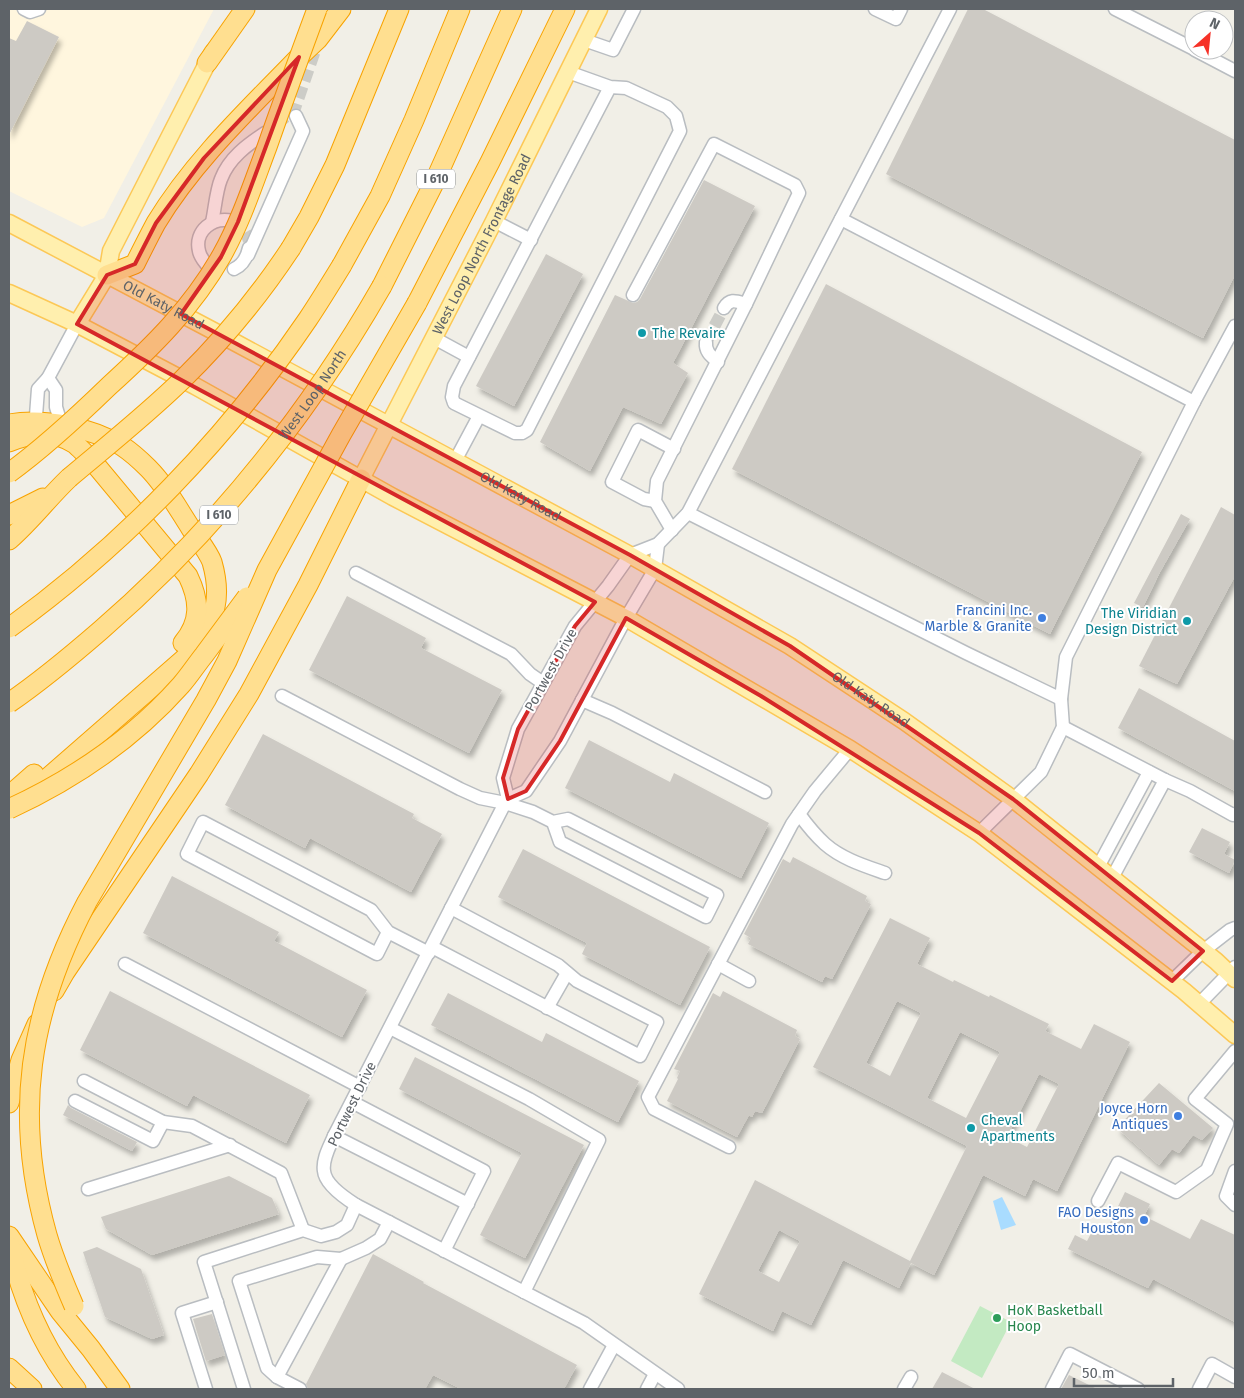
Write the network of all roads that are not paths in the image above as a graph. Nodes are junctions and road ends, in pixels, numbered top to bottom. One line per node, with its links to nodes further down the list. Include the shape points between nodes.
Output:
1 (24, 9): 2 (street, via 30,12)
2 (39, 9)
3 (235, 9): 21 (main road)
4 (245, 9): 21 (highway)
5 (317, 9): 59 (highway, bridge, via 238,222 200,291 156,342 59,433)
6 (341, 9): 38 (highway, via 318,39 204,158 156,223 135,264)
7 (400, 9): 61 (highway, bridge, via 335,165 291,248 259,293 201,360)
8 (460, 9): 74 (highway, bridge, via 380,196 342,265 278,360 186,471 102,553)
9 (512, 9): 22 (highway, West Loop North / I 610)
10 (520, 9): 22 (highway)
11 (564, 9): 70 (highway, bridge, via 417,303)
12 (599, 9): 18 (main road, West Loop North Frontage Road)
13 (634, 9): 18 (street, via 613,50)
14 (874, 9): 15 (street, via 896,19)
15 (901, 9)
16 (950, 9): 28 (street)
17 (1116, 9): 19 (street)
18 (584, 40): 24 (main road, West Loop North Frontage Road)
19 (1184, 44)
20 (1214, 60): 23 (street)
21 (207, 63): 38 (main road, via 111,252)
22 (485, 68): 79 (highway, West Loop North / I 610, bridge, via 434,183 382,286 301,412 205,530 165,571 71,656)
23 (1235, 71)
24 (568, 72): 25 (street); 29 (main road, West Loop North Frontage Road)
25 (610, 87): 33 (street); 51 (street, via 626,88 667,107 676,116 680,131 527,430 515,433)
26 (296, 116): 35 (street, via 303,131)
27 (265, 133): 31 (street, via 243,148 228,166 220,180)
28 (841, 219): 50 (street); 63 (street)
29 (494, 220): 33 (street); 45 (main road, West Loop North Frontage Road)
30 (232, 221): 31 (street)
31 (212, 222): 36 (street, via 198,242 201,258)
32 (9, 223): 38 (main road, Old Katy Road)
33 (531, 240): 47 (street)
34 (249, 241): 35 (street)
35 (248, 255): 37 (street)
36 (207, 265)
37 (234, 269)
38 (107, 275): 43 (main road); 54 (main road, Old Katy Road)
39 (9, 293): 43 (main road)
40 (634, 295): 41 (street, via 714,144 795,185 799,193)
41 (746, 304): 42 (street, via 731,301); 48 (street)
42 (724, 308)
43 (76, 324): 49 (street); 60 (main road)
44 (1235, 326): 50 (street)
45 (434, 338): 47 (street); 54 (main road, West Loop North Frontage Road)
46 (706, 342): 48 (street, via 708,354)
47 (469, 357): 51 (street, via 452,397 454,403)
48 (718, 362): 57 (street)
49 (48, 378): 53 (street, via 56,390 59,417); 55 (street, via 38,389)
50 (1194, 402): 77 (street, via 1066,657)
51 (479, 416): 58 (street)
52 (9, 424): 55 (highway, via 22,422)
53 (66, 425): 55 (highway); 88 (highway, via 89,431 123,447 148,469 173,500 211,561 216,580 215,608 209,625 184,658)
54 (388, 425): 58 (main road, Old Katy Road); 60 (main road, West Loop North Frontage Road)
55 (35, 428): 56 (highway); 85 (highway, via 75,444 90,458 188,576 195,590 196,620 178,650)
56 (9, 442)
57 (674, 449): 62 (street, via 658,481); 62 (street, via 638,430 612,482 644,499)
58 (455, 461): 68 (main road, Old Katy Road)
59 (9, 472)
60 (361, 479): 72 (main road); 116 (highway, via 234,720 48,1001 21,1060)
61 (53, 493): 64 (highway); 66 (highway)
62 (655, 501): 65 (street)
63 (688, 513): 65 (street); 77 (street)
64 (9, 515)
65 (672, 530): 67 (street)
66 (9, 540)
67 (658, 544): 68 (street); 69 (street)
68 (630, 555): 69 (main road, Old Katy Road); 72 (street, Portwest Drive)
69 (655, 569): 73 (street); 86 (main road, Old Katy Road, via 790,646 904,721)
70 (267, 570): 88 (highway, bridge, via 182,684 148,718 84,768); 135 (highway, bridge, via 227,661 73,930 52,980 39,1025 29,1093 33,1171 47,1236)
71 (356, 573): 75 (street, via 511,654)
72 (596, 602): 73 (main road); 75 (street, Portwest Drive, via 575,626)
73 (626, 618): 78 (street); 81 (main road)
74 (9, 628)
75 (543, 683): 87 (street, Portwest Drive, via 518,729 503,778)
76 (282, 696): 87 (street, via 460,789 480,798)
77 (1062, 699): 80 (street)
78 (582, 700): 84 (street); 87 (street, via 560,741 526,790)
79 (9, 703)
80 (1064, 728): 82 (street); 86 (street, via 1041,772)
81 (850, 749): 89 (street); 92 (main road)
82 (1149, 772): 83 (street); 93 (street)
83 (1165, 780): 90 (street); 95 (street)
84 (765, 792)
85 (9, 796)
86 (1013, 799): 92 (street); 93 (main road, Old Katy Road)
87 (506, 801): 91 (street); 96 (street, Portwest Drive)
88 (9, 810)
89 (798, 814): 94 (street, via 826,845 841,855); 102 (street)
90 (1235, 814)
91 (553, 822): 91 (street, via 560,842 706,917 717,895 568,819)
92 (979, 833): 106 (main road)
93 (1098, 867): 95 (main road, Old Katy Road)
94 (885, 873)
95 (1112, 878): 100 (main road, Old Katy Road)
96 (451, 908): 99 (street, Portwest Drive); 103 (street, via 558,964)
97 (1235, 928): 100 (street)
98 (388, 932): 98 (street, via 371,910 203,822 187,854 377,954); 99 (street)
99 (430, 950): 108 (street); 109 (street, Portwest Drive)
100 (1210, 956): 104 (main road, Old Katy Road); 106 (street)
101 (125, 964): 113 (street)
102 (718, 964): 105 (street); 120 (street, via 648,1097 654,1109)
103 (567, 973): 108 (street); 108 (street, via 657,1022 640,1056)
104 (1233, 973): 107 (street)
105 (749, 981)
106 (1178, 986): 107 (main road)
107 (1199, 1004): 110 (main road)
108 (547, 1008)
109 (390, 1028): 113 (street, Portwest Drive); 132 (street, via 529,1099 599,1140)
110 (1235, 1035)
111 (1235, 1051): 123 (street, via 1195,1099 1227,1124 1207,1170 1176,1192 1118,1163)
112 (84, 1081): 117 (street)
113 (360, 1087): 115 (street, Portwest Drive)
114 (75, 1101): 117 (street, via 153,1141)
115 (352, 1102): 118 (street, Portwest Drive); 124 (street, via 484,1172)
116 (9, 1103)
117 (163, 1122): 119 (street, via 192,1126)
118 (334, 1136): 124 (street); 125 (street, Portwest Drive, via 324,1171 341,1195)
119 (230, 1145): 122 (street); 128 (street, via 282,1173)
120 (729, 1147)
121 (1235, 1171): 126 (street, via 1226,1196)
122 (88, 1189)
123 (1098, 1201)
124 (468, 1204): 130 (street)
125 (356, 1205): 127 (street, Portwest Drive); 128 (street, via 347,1225 336,1232 322,1236)
126 (1235, 1205)
127 (389, 1222): 130 (street, Portwest Drive); 131 (street, via 380,1239)
128 (302, 1230): 133 (street, via 204,1262)
129 (9, 1237): 135 (highway, via 60,1312); 142 (highway, via 16,1274 36,1325)
130 (444, 1251): 132 (street, Portwest Drive)
131 (341, 1259): 138 (street); 138 (street, via 317,1257 239,1281 267,1368)
132 (524, 1292): 134 (street, Portwest Drive, via 584,1323)
133 (217, 1302): 144 (street, via 182,1313); 145 (street)
134 (614, 1344): 137 (street, Portwest Drive); 147 (street)
135 (91, 1349): 143 (highway)
136 (9, 1368): 141 (highway)
137 (655, 1374): 148 (street); 149 (street, Portwest Drive)
138 (277, 1377): 146 (street)
139 (911, 1377): 150 (street)
140 (1235, 1377): 153 (street, via 1212,1364)
141 (32, 1389)
142 (76, 1389)
143 (120, 1389)
144 (206, 1389)
145 (244, 1389)
146 (300, 1389)
147 (590, 1389)
148 (647, 1389)
149 (678, 1389)
150 (904, 1389)
151 (1052, 1389): 152 (street, via 1070,1354)
152 (1138, 1389)
153 (1199, 1389)

